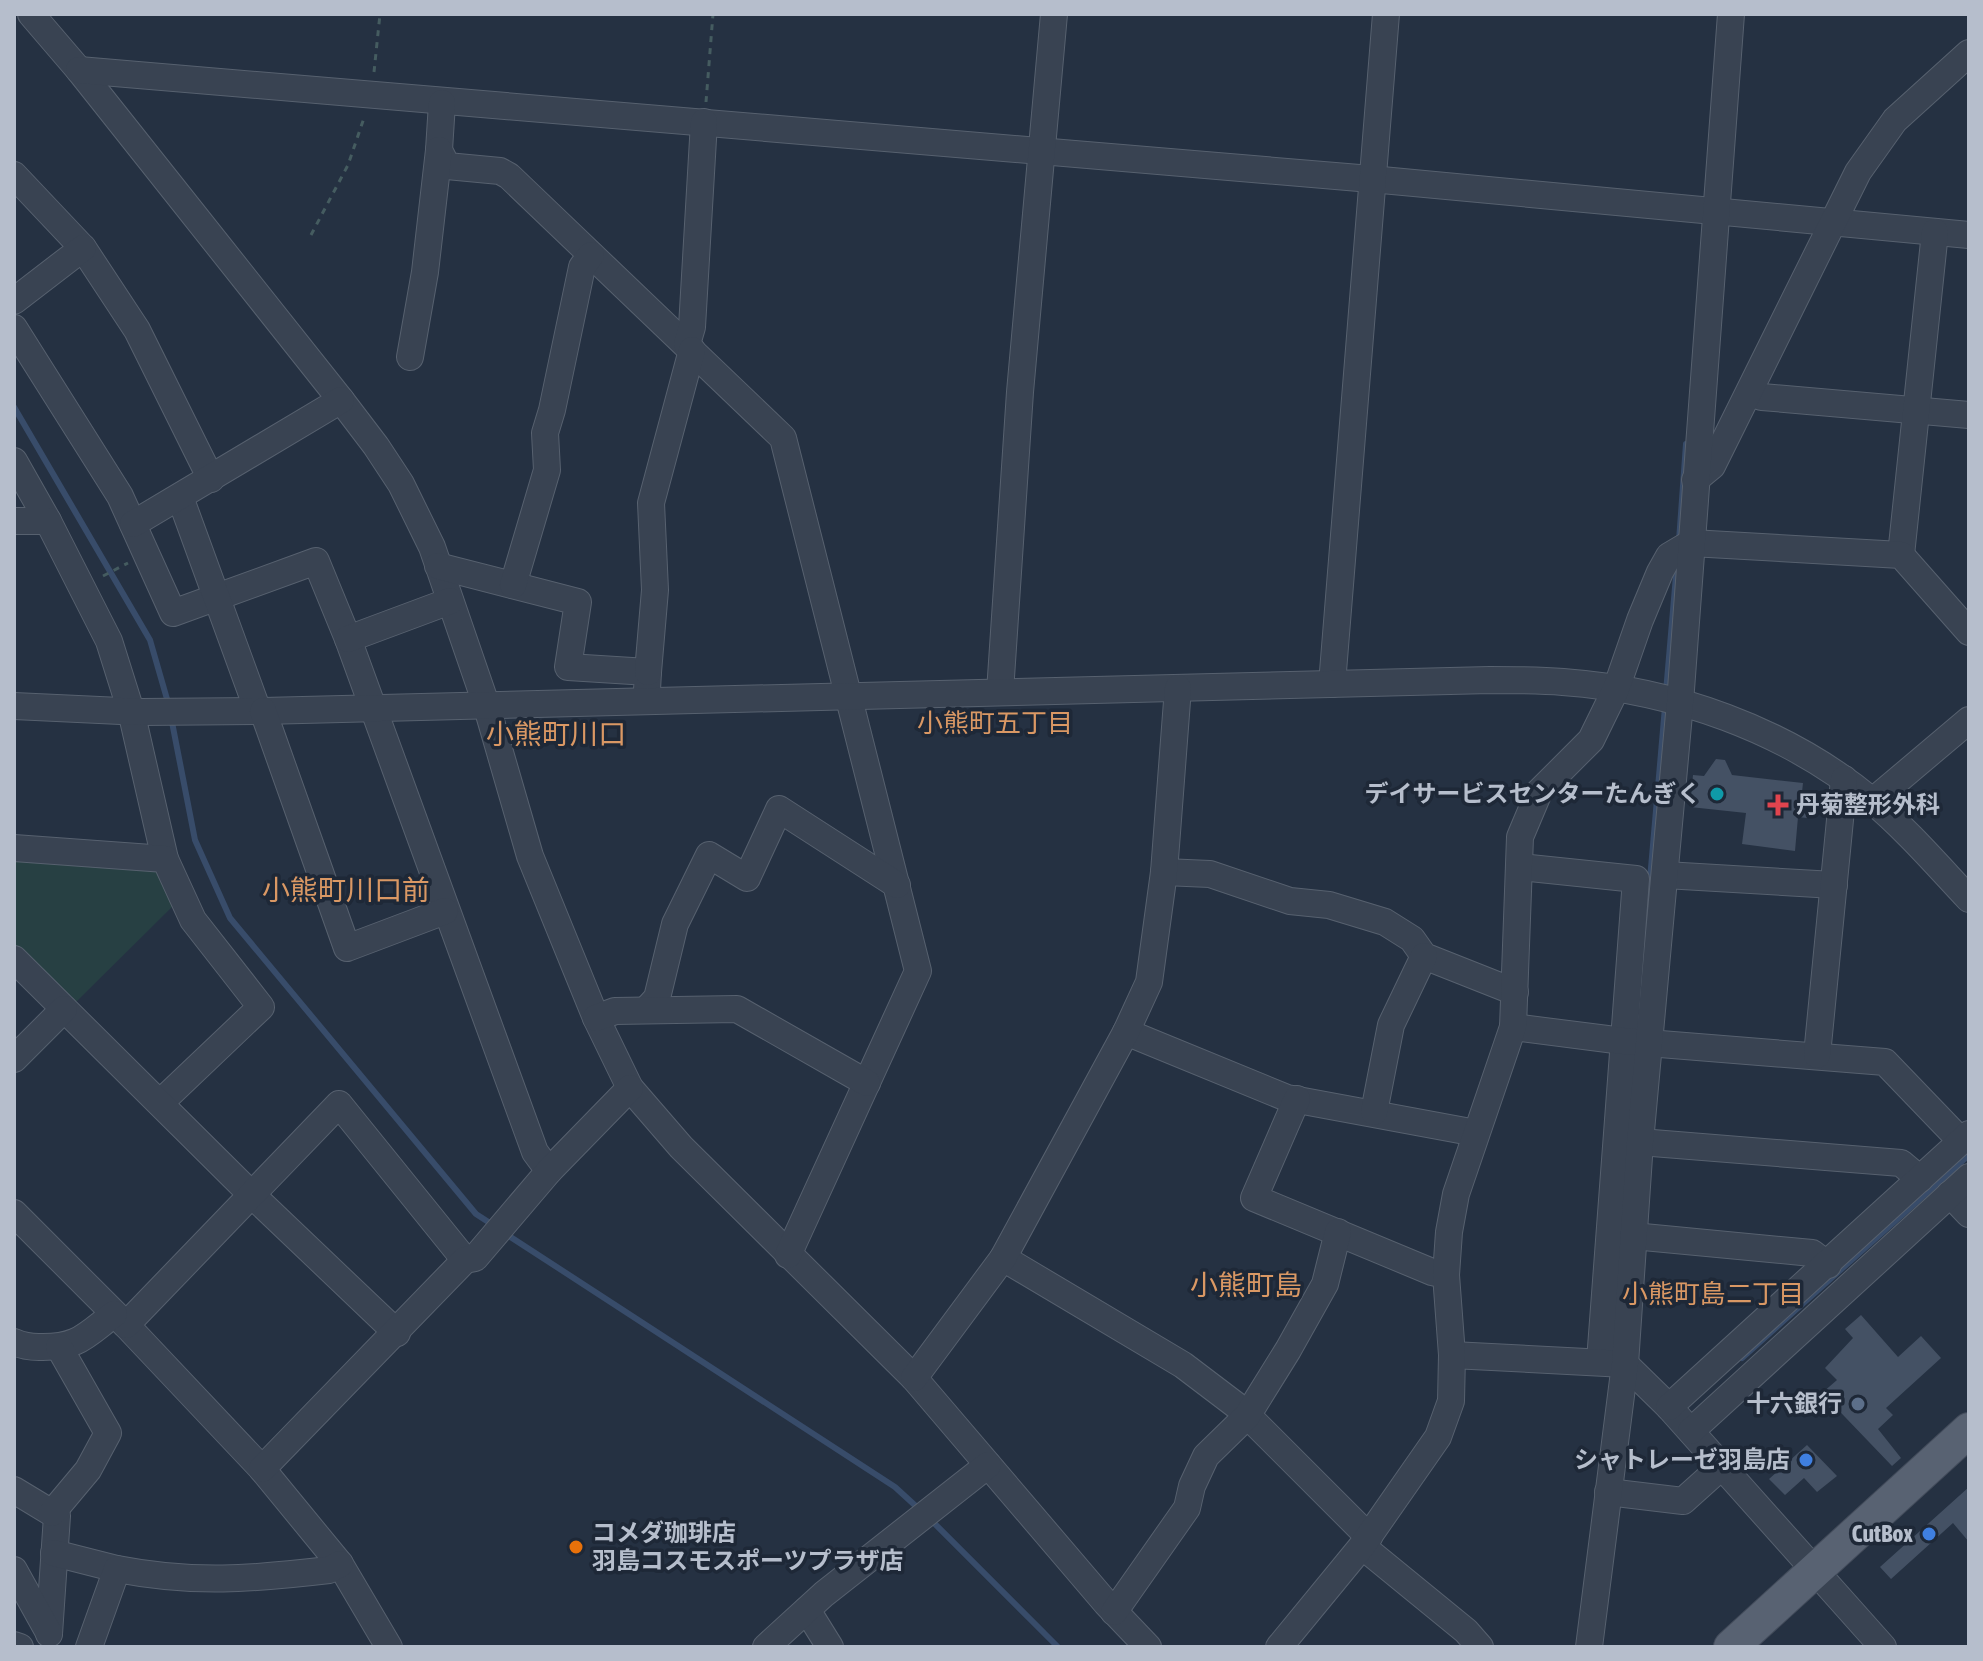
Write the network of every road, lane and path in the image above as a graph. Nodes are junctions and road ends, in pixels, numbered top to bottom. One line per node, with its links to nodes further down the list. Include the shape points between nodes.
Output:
1 (19, 14): 8 (street)
2 (31, 14): 10 (street)
3 (380, 14): 11 (path)
4 (713, 14): 13 (path)
5 (1054, 14): 15 (street)
6 (1386, 14): 17 (street)
7 (1731, 14): 18 (street)
8 (14, 18)
9 (1963, 68): 19 (street, via 1895,120 1858,172)
10 (79, 70): 11 (street); 30 (street)
11 (372, 96): 12 (street); 21 (path, via 348,165)
12 (442, 103): 13 (street); 14 (street)
13 (704, 122): 15 (street); 27 (street)
14 (439, 150): 24 (street, via 447,166 509,176); 28 (street)
15 (1041, 153): 17 (street); 54 (street)
16 (14, 175): 23 (street)
17 (1372, 179): 18 (street); 51 (street)
18 (1718, 213): 19 (street); 35 (street)
19 (1834, 223): 20 (street); 29 (street)
20 (1935, 232): 22 (street); 31 (street)
21 (311, 235)
22 (1969, 235)
23 (83, 248): 25 (street); 34 (street, via 137,330)
24 (591, 255): 27 (street); 45 (street, via 582,267 545,433 547,470)
25 (14, 301)
26 (14, 328): 39 (street)
27 (689, 347): 50 (street, via 651,503 655,590); 55 (street, via 783,438)
28 (410, 357)
29 (1749, 393): 31 (street); 35 (street, via 1712,466)
30 (341, 400): 34 (street); 43 (street, via 401,484)
31 (1918, 410): 32 (street); 41 (street)
32 (1969, 415)
33 (14, 461): 38 (street)
34 (211, 479): 36 (street)
35 (1695, 480): 40 (street)
36 (180, 497): 39 (street); 46 (street)
37 (14, 521): 38 (street)
38 (48, 521): 62 (street, via 109,641)
39 (133, 524): 46 (street, via 173,613)
40 (1691, 543): 41 (street); 53 (street, via 1669,556 1660,572); 57 (street)
41 (1901, 555): 48 (street)
42 (137, 558): 44 (path)
43 (438, 566): 45 (street); 47 (street)
44 (102, 577)
45 (513, 585): 50 (street, via 578,602 568,667)
46 (216, 597): 49 (street, via 316,561); 61 (street)
47 (450, 601): 49 (street); 58 (street)
48 (1969, 632)
49 (348, 639): 60 (street)
50 (648, 672): 56 (street)
51 (1332, 684): 52 (street); 53 (street, via 1490,680)
52 (1178, 688): 54 (street); 69 (street)
53 (1616, 689): 57 (street); 68 (street, via 1591,740 1539,792 1520,837)
54 (1000, 692): 55 (street)
55 (849, 697): 56 (street); 71 (street)
56 (646, 701): 58 (street)
57 (1680, 703): 64 (street, via 1794,747); 70 (street)
58 (486, 704): 60 (street); 80 (street, via 530,856)
59 (14, 706): 62 (street)
60 (372, 708): 61 (street); 74 (street)
61 (261, 711): 62 (street); 74 (street, via 347,948)
62 (137, 712): 67 (street)
63 (1969, 720): 65 (street)
64 (1844, 779): 65 (street); 72 (street)
65 (1873, 801): 73 (street)
66 (14, 848): 67 (street)
67 (165, 859): 89 (street, via 193,920 261,1007)
68 (1521, 867): 70 (street); 77 (street)
69 (1164, 872): 75 (street, via 1210,874 1290,901 1329,905 1385,922 1412,939); 82 (street, via 1149,982)
70 (1653, 879): 72 (street); 83 (street)
71 (897, 885): 79 (street, via 779,809 747,878 709,855 675,924 657,998); 86 (street, via 918,971)
72 (1834, 885): 84 (street)
73 (1969, 899)
74 (445, 911): 94 (street, via 535,1152)
75 (1424, 956): 77 (street); 90 (street, via 1391,1025)
76 (14, 959): 78 (street)
77 (1515, 992): 81 (street)
78 (64, 1009): 85 (street); 89 (street)
79 (646, 1010): 80 (street); 86 (street, via 737,1009)
80 (596, 1018): 87 (street)
81 (1513, 1027): 83 (street); 91 (street)
82 (1126, 1032): 88 (street); 105 (street)
83 (1636, 1042): 84 (street); 93 (street); 98 (street)
84 (1817, 1055): 92 (street, via 1885,1062)
85 (14, 1059)
86 (867, 1083): 104 (street)
87 (630, 1088): 94 (street); 104 (street)
88 (1297, 1099): 90 (street); 101 (street, via 1254,1198)
89 (160, 1103): 97 (street)
90 (1374, 1112): 91 (street)
91 (1476, 1133): 107 (street, via 1456,1194)
92 (1965, 1138): 95 (street)
93 (1640, 1142): 95 (street, via 1901,1163); 98 (street)
94 (549, 1171): 103 (street)
95 (1920, 1179): 106 (street)
96 (1960, 1186): 100 (street); 118 (street)
97 (251, 1194): 103 (street, via 339,1104); 108 (street); 109 (street)
98 (1623, 1196): 102 (street); 113 (street)
99 (14, 1213): 108 (street)
100 (1969, 1214)
101 (1338, 1232): 107 (street); 116 (street, via 1325,1284)
102 (1633, 1236): 106 (street, via 1812,1253); 113 (street)
103 (474, 1255): 109 (street)
104 (788, 1255): 114 (street)
105 (1003, 1258): 114 (street); 116 (street, via 1183,1365)
106 (1828, 1265): 115 (street)
107 (1446, 1275): 112 (street)
108 (120, 1320): 111 (street, via 74,1345); 121 (street)
109 (397, 1333): 121 (street)
110 (14, 1342): 111 (street)
111 (59, 1347): 124 (street, via 108,1433 88,1470)
112 (1452, 1355): 113 (street); 125 (street, via 1451,1401 1438,1437)
113 (1612, 1362): 115 (street); 123 (street)
114 (914, 1378): 119 (street)
115 (1669, 1407): 118 (street)
116 (1247, 1416): 125 (street); 132 (street, via 1206,1456 1187,1508)
117 (1969, 1430): 130 (main road)
118 (1691, 1431): 120 (street)
119 (988, 1465): 131 (street); 132 (street)
120 (1722, 1466): 123 (street, via 1683,1501); 130 (street)
121 (262, 1469): 127 (street)
122 (14, 1490): 124 (street)
123 (1608, 1492): 143 (street)
124 (52, 1513): 126 (street, via 57,1516)
125 (1366, 1541): 134 (street); 142 (street)
126 (54, 1553): 128 (street); 133 (street)
127 (340, 1564): 128 (street, via 329,1570 245,1580 163,1578); 138 (street)
128 (117, 1569): 137 (street)
129 (14, 1570): 133 (street)
130 (1813, 1570): 144 (main road); 145 (street)
131 (807, 1610): 139 (street); 140 (street)
132 (1114, 1612): 141 (street)
133 (53, 1640)
134 (1466, 1642)
135 (14, 1645): 136 (street)
136 (20, 1647)
137 (89, 1647)
138 (389, 1647)
139 (766, 1647)
140 (830, 1647)
141 (1148, 1647)
142 (1279, 1647)
143 (1589, 1647)
144 (1731, 1647)
145 (1883, 1647)

